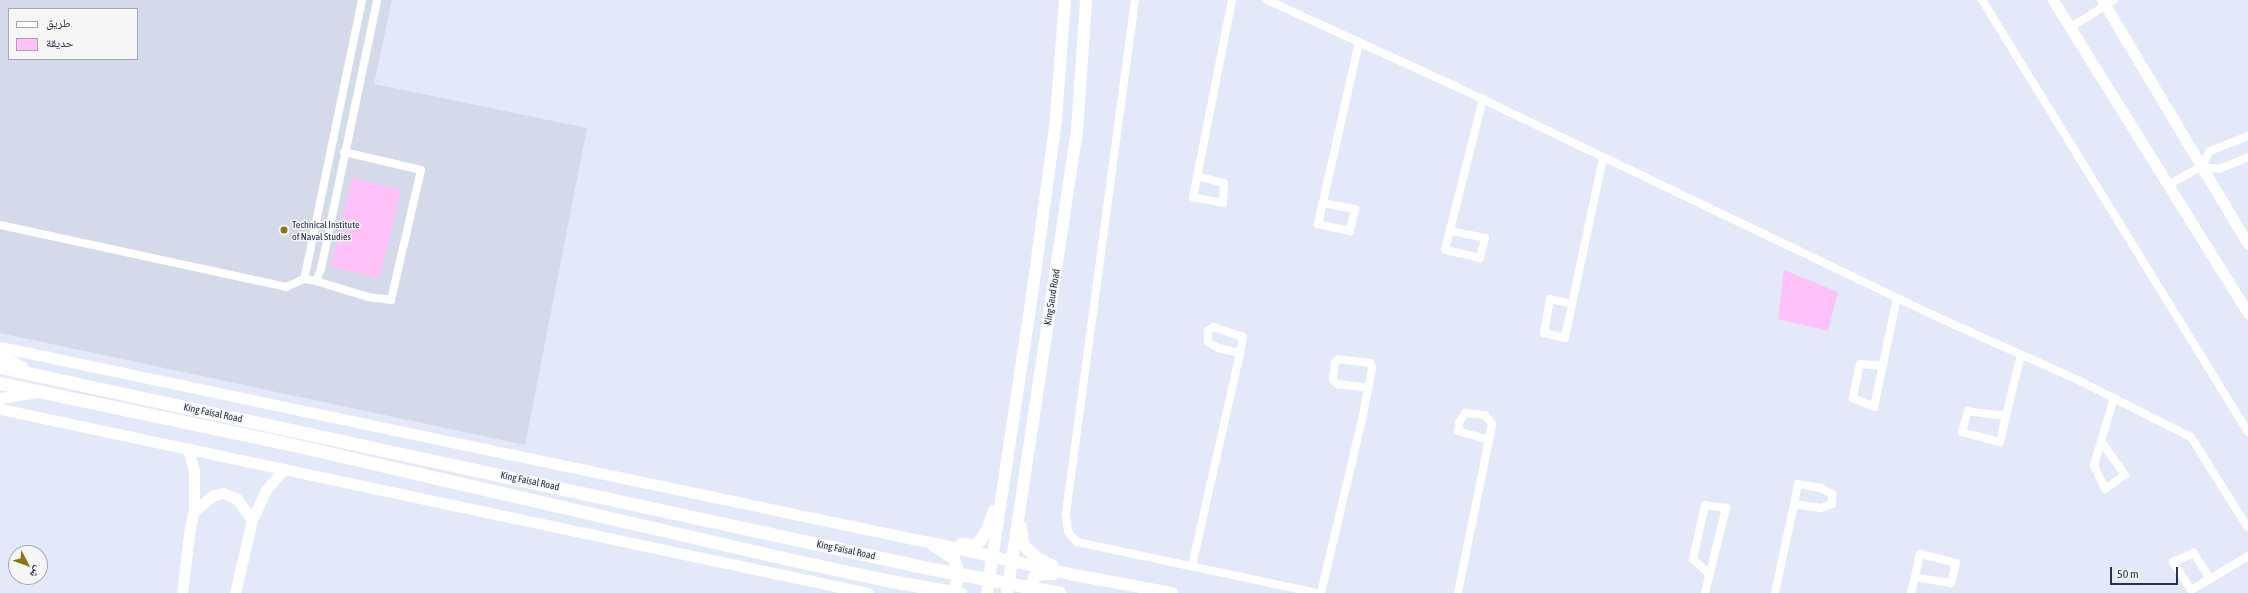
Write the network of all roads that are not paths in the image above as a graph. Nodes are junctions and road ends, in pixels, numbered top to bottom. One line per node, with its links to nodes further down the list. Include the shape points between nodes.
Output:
1 (362, 0): 25 (street)
2 (377, 0): 15 (street)
3 (1065, 0): 49 (main road, King Saud Road, via 1056,119)
4 (1086, 0): 50 (main road, King Saud Road, via 1077,130)
5 (1135, 0): 59 (street, via 1066,513 1068,532 1077,542)
6 (1232, 0): 19 (street)
7 (1267, 0): 12 (street)
8 (1982, 0): 44 (street)
9 (2053, 0): 11 (main road)
10 (2107, 2): 11 (street); 18 (main road)
11 (2070, 28): 20 (main road)
12 (1359, 42): 13 (street); 21 (street)
13 (1483, 100): 17 (street); 23 (street)
14 (2248, 136): 18 (street, via 2210,151)
15 (344, 152): 26 (street, via 321,269); 26 (street, via 421,170 391,300 368,298)
16 (2248, 157): 18 (street, via 2219,169)
17 (1602, 158): 27 (street); 28 (street)
18 (2201, 167): 20 (street); 24 (main road)
19 (1197, 176)
20 (2168, 185): 29 (main road)
21 (1323, 203): 21 (street, via 1318,224 1350,231 1355,209)
22 (0, 225): 25 (street, via 286,287)
23 (1450, 231): 23 (street, via 1445,250 1480,258 1485,238)
24 (2248, 244)
25 (304, 279): 26 (street)
26 (316, 281)
27 (1897, 298): 32 (street); 34 (street)
28 (1572, 304): 28 (street, via 1565,338 1544,333 1550,299)
29 (2248, 313)
30 (0, 347): 55 (main road)
31 (1240, 353): 59 (street)
32 (2021, 355): 41 (street); 43 (street)
33 (0, 356): 36 (highway)
34 (1883, 366): 34 (street, via 1874,407 1853,398 1860,364)
35 (0, 367): 36 (highway, King Faisal Road)
36 (33, 374): 74 (highway, King Faisal Road, via 928,568)
37 (0, 383): 39 (highway, King Faisal Road)
38 (1368, 388): 38 (street, via 1372,368 1370,364 1338,359 1333,380 1337,384); 77 (street)
39 (41, 391): 40 (main road); 70 (highway, King Faisal Road, via 294,445 598,516)
40 (0, 398)
41 (2114, 398): 46 (street); 54 (street, via 2191,437)
42 (0, 410): 47 (main road)
43 (2006, 416): 43 (street, via 2000,442 1962,432 1968,411)
44 (2248, 432)
45 (1489, 440): 78 (street)
46 (2101, 441): 46 (street, via 2094,465 2105,489 2125,475)
47 (188, 449): 48 (main road); 52 (main road, via 194,471)
48 (283, 470): 53 (main road, via 266,490); 68 (main road)
49 (1003, 485): 55 (main road, via 987,530 975,545); 56 (main road, King Saud Road)
50 (1022, 492): 58 (main road, King Saud Road); 60 (main road, via 1020,537 1023,545 1037,558)
51 (1794, 504): 51 (street, via 1798,484 1821,488 1832,494 1832,504 1821,508); 80 (street)
52 (194, 511): 53 (main road, via 214,495 223,493 237,499); 65 (main road)
53 (252, 520): 63 (main road)
54 (2248, 528)
55 (928, 542): 56 (main road); 69 (main road, via 954,559 958,567 958,578)
56 (993, 556): 58 (main road); 71 (main road, King Saud Road)
57 (2248, 556): 64 (street)
58 (1011, 560): 60 (main road); 72 (main road, King Saud Road)
59 (1192, 566): 76 (street)
60 (1075, 575): 73 (main road, via 1042,574 1034,577); 75 (main road)
61 (1710, 575): 61 (street, via 1726,508 1706,506 1692,559); 79 (street)
62 (1915, 577): 62 (street, via 1920,554 1956,563 1951,583); 81 (street)
63 (238, 579): 66 (main road); 67 (street)
64 (2210, 579): 64 (street, via 2191,590 2173,562 2194,553)
65 (182, 593)
66 (235, 593)
67 (239, 593)
68 (868, 593)
69 (953, 593)
70 (960, 593)
71 (987, 593)
72 (1007, 593)
73 (1030, 593)
74 (1059, 593)
75 (1172, 593)
76 (1317, 593)
77 (1321, 593)
78 (1458, 593)
79 (1705, 593)
80 (1775, 593)
81 (1911, 593)

